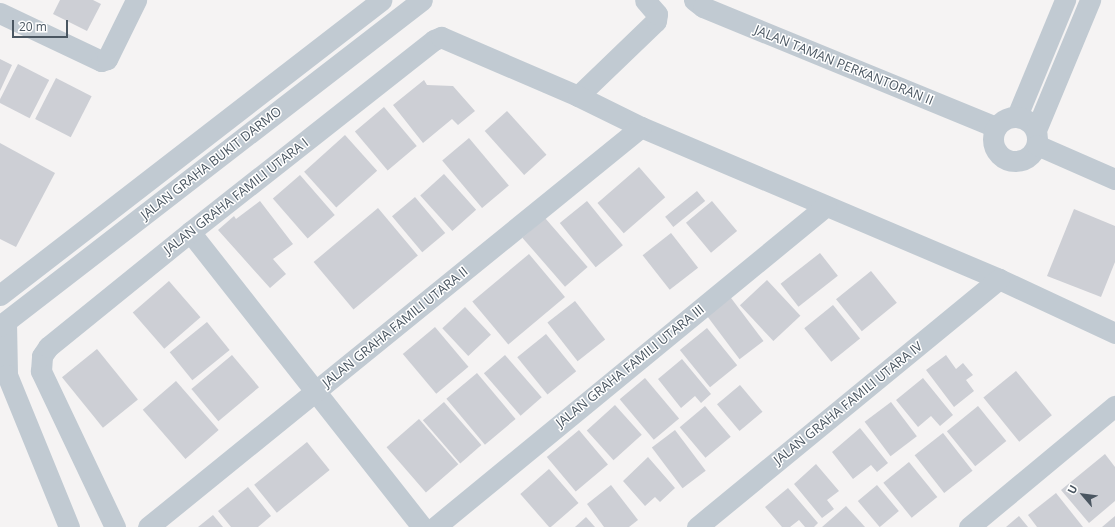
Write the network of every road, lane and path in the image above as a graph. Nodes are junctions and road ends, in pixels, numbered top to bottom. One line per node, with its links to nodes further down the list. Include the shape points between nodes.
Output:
1 (136, 0): 8 (street, via 107,59 101,61)
2 (382, 0): 18 (street, JALAN GRAHA BUKIT DARMO)
3 (422, 0): 19 (street, JALAN GRAHA BUKIT DARMO)
4 (645, 0): 9 (street, via 657,14 656,21)
5 (694, 0): 12 (street, JALAN TAMAN PERKANTORAN II, via 710,10)
6 (1065, 0): 10 (street)
7 (1090, 0): 13 (street)
8 (0, 13)
9 (578, 96): 11 (street); 16 (street, JALAN GRAHA FAMILI UTARA I, via 449,38 441,37)
10 (1017, 116): 12 (street, via 1001,121); 13 (street, via 1029,121)
11 (641, 127): 15 (street); 22 (street, JALAN GRAHA FAMILI UTARA II)
12 (996, 127): 13 (street, via 994,146 998,154 1006,160 1025,160)
13 (1036, 138): 14 (street)
14 (1115, 179)
15 (826, 206): 17 (street); 28 (street, JALAN GRAHA FAMILI UTARA III)
16 (190, 232): 22 (street); 25 (street, JALAN GRAHA FAMILI UTARA I, via 48,347 42,356 41,371)
17 (999, 279): 20 (street); 29 (street, JALAN GRAHA FAMILI UTARA IV)
18 (0, 295)
19 (3, 324): 21 (street)
20 (1115, 333)
21 (4, 372): 24 (street)
22 (314, 393): 26 (street, JALAN GRAHA FAMILI UTARA II); 27 (street)
23 (1115, 406): 30 (street)
24 (69, 527)
25 (115, 527)
26 (148, 527)
27 (422, 527)
28 (435, 527)
29 (698, 527)
30 (969, 527)

